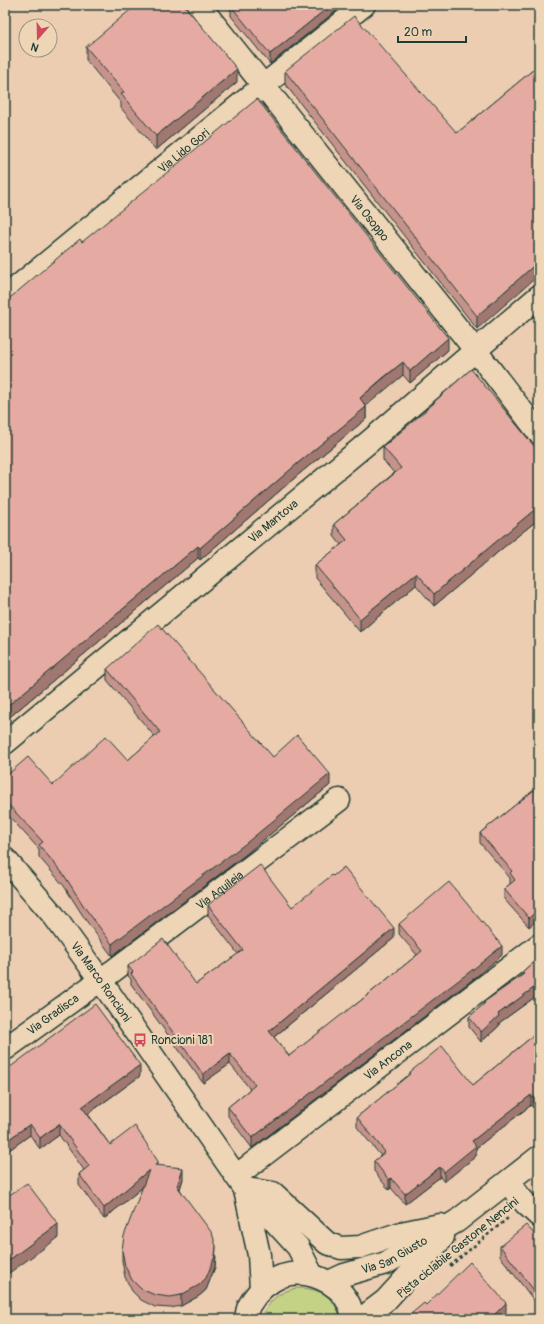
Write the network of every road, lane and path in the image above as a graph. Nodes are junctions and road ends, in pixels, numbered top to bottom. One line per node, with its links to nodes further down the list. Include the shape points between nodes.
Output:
1 (199, 5): 3 (street, Via Osoppo)
2 (364, 5): 3 (street, Via Lido Gori)
3 (263, 86): 5 (street, Via Lido Gori); 6 (street, Via Osoppo)
4 (539, 296): 6 (street, Via Mantova)
5 (5, 297)
6 (476, 351): 7 (street, Via Osoppo); 8 (street, Via Mantova)
7 (539, 433)
8 (5, 743)
9 (339, 800): 12 (street, Via Aquileia)
10 (5, 859): 12 (street, Via Marco Roncioni, via 54,916)
11 (539, 945): 16 (street, Via Ancona)
12 (101, 981): 13 (street, Via Gradisca); 16 (street, Via Marco Roncioni)
13 (5, 1049)
14 (539, 1157): 15 (street, Via San Giusto)
15 (508, 1182): 17 (street); 18 (street, Via San Giusto)
16 (241, 1183): 18 (street, via 273,1193 327,1243 341,1248 360,1247 401,1233); 20 (street, Via Marco Roncioni, via 298,1247); 21 (street, Via Marco Roncioni, via 259,1255)
17 (532, 1210): 19 (path, Pista ciclabile Gastone Nencini)
18 (457, 1221): 20 (street, Via San Giusto, via 386,1263); 24 (street, Via San Giusto, via 386,1300)
19 (447, 1268)
20 (320, 1279): 21 (street, via 295,1274 282,1276); 23 (street, Via Marco Roncioni, via 340,1292 349,1304)
21 (261, 1289): 22 (street, via 249,1305)
22 (246, 1319)
23 (353, 1319)
24 (361, 1319)

